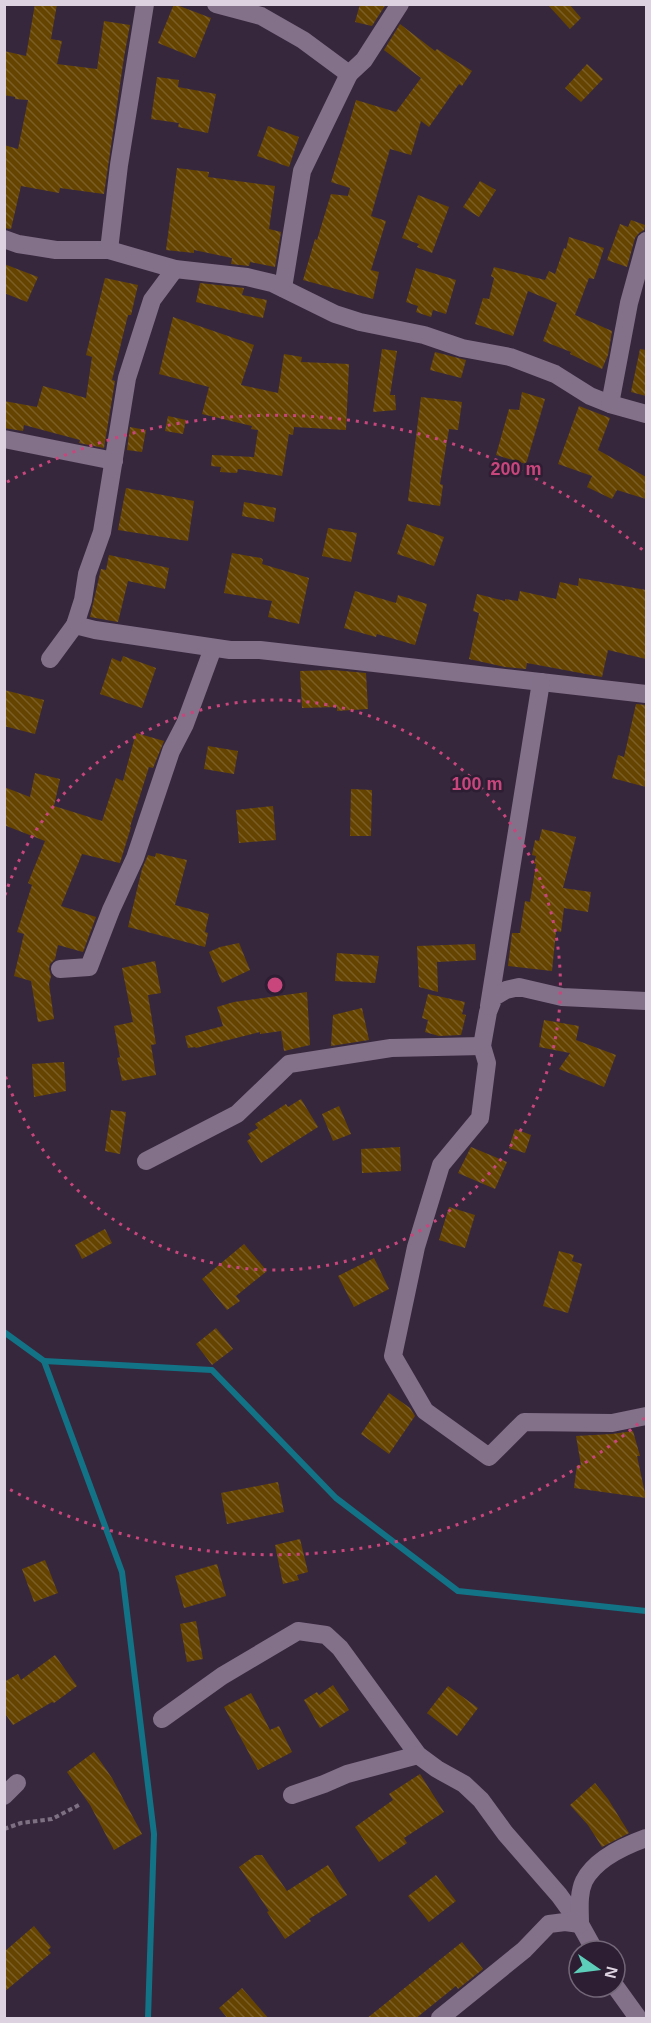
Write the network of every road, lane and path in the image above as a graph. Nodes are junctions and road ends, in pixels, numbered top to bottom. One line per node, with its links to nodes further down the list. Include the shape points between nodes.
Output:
1 (146, 4): 7 (street)
2 (216, 4): 4 (street, via 261,16 303,40)
3 (400, 4): 4 (street, via 364,60)
4 (349, 74): 9 (street, via 302,171)
5 (4, 239): 7 (street, via 56,250)
6 (646, 241): 10 (street, via 629,303)
7 (109, 250): 8 (street)
8 (175, 269): 9 (street, via 247,277); 13 (street, via 152,300 133,356)
9 (283, 288): 10 (street, via 360,322 510,357)
10 (610, 404): 11 (street)
11 (646, 414)
12 (4, 440): 13 (street)
13 (114, 461): 14 (street, via 102,532)
14 (75, 625): 15 (street); 16 (street)
15 (213, 648): 17 (street); 19 (street, via 171,751 135,858 89,968)
16 (50, 659)
17 (541, 682): 18 (street); 21 (street)
18 (646, 694)
19 (60, 969)
20 (646, 1001): 21 (street, via 562,997 519,987 494,997)
21 (488, 1012): 22 (street)
22 (482, 1046): 23 (street, via 391,1048 289,1064 237,1114); 24 (street, via 487,1063 480,1118 441,1165 416,1247 393,1356 425,1411 489,1457 524,1422 612,1423)
23 (146, 1161)
24 (646, 1416)
25 (162, 1719): 26 (street, via 222,1676 298,1630 326,1635 340,1648)
26 (418, 1755): 27 (street, via 347,1774); 31 (street, via 464,1784 481,1800)
27 (292, 1795)
28 (79, 1805): 29 (path, via 52,1819)
29 (4, 1829)
30 (646, 1838): 31 (street, via 615,1851 596,1866 584,1882)
31 (580, 1924): 32 (street); 34 (street, via 549,1924 524,1950)
32 (588, 1939)
33 (624, 1999): 35 (street)
34 (440, 2019)
35 (638, 2019)

